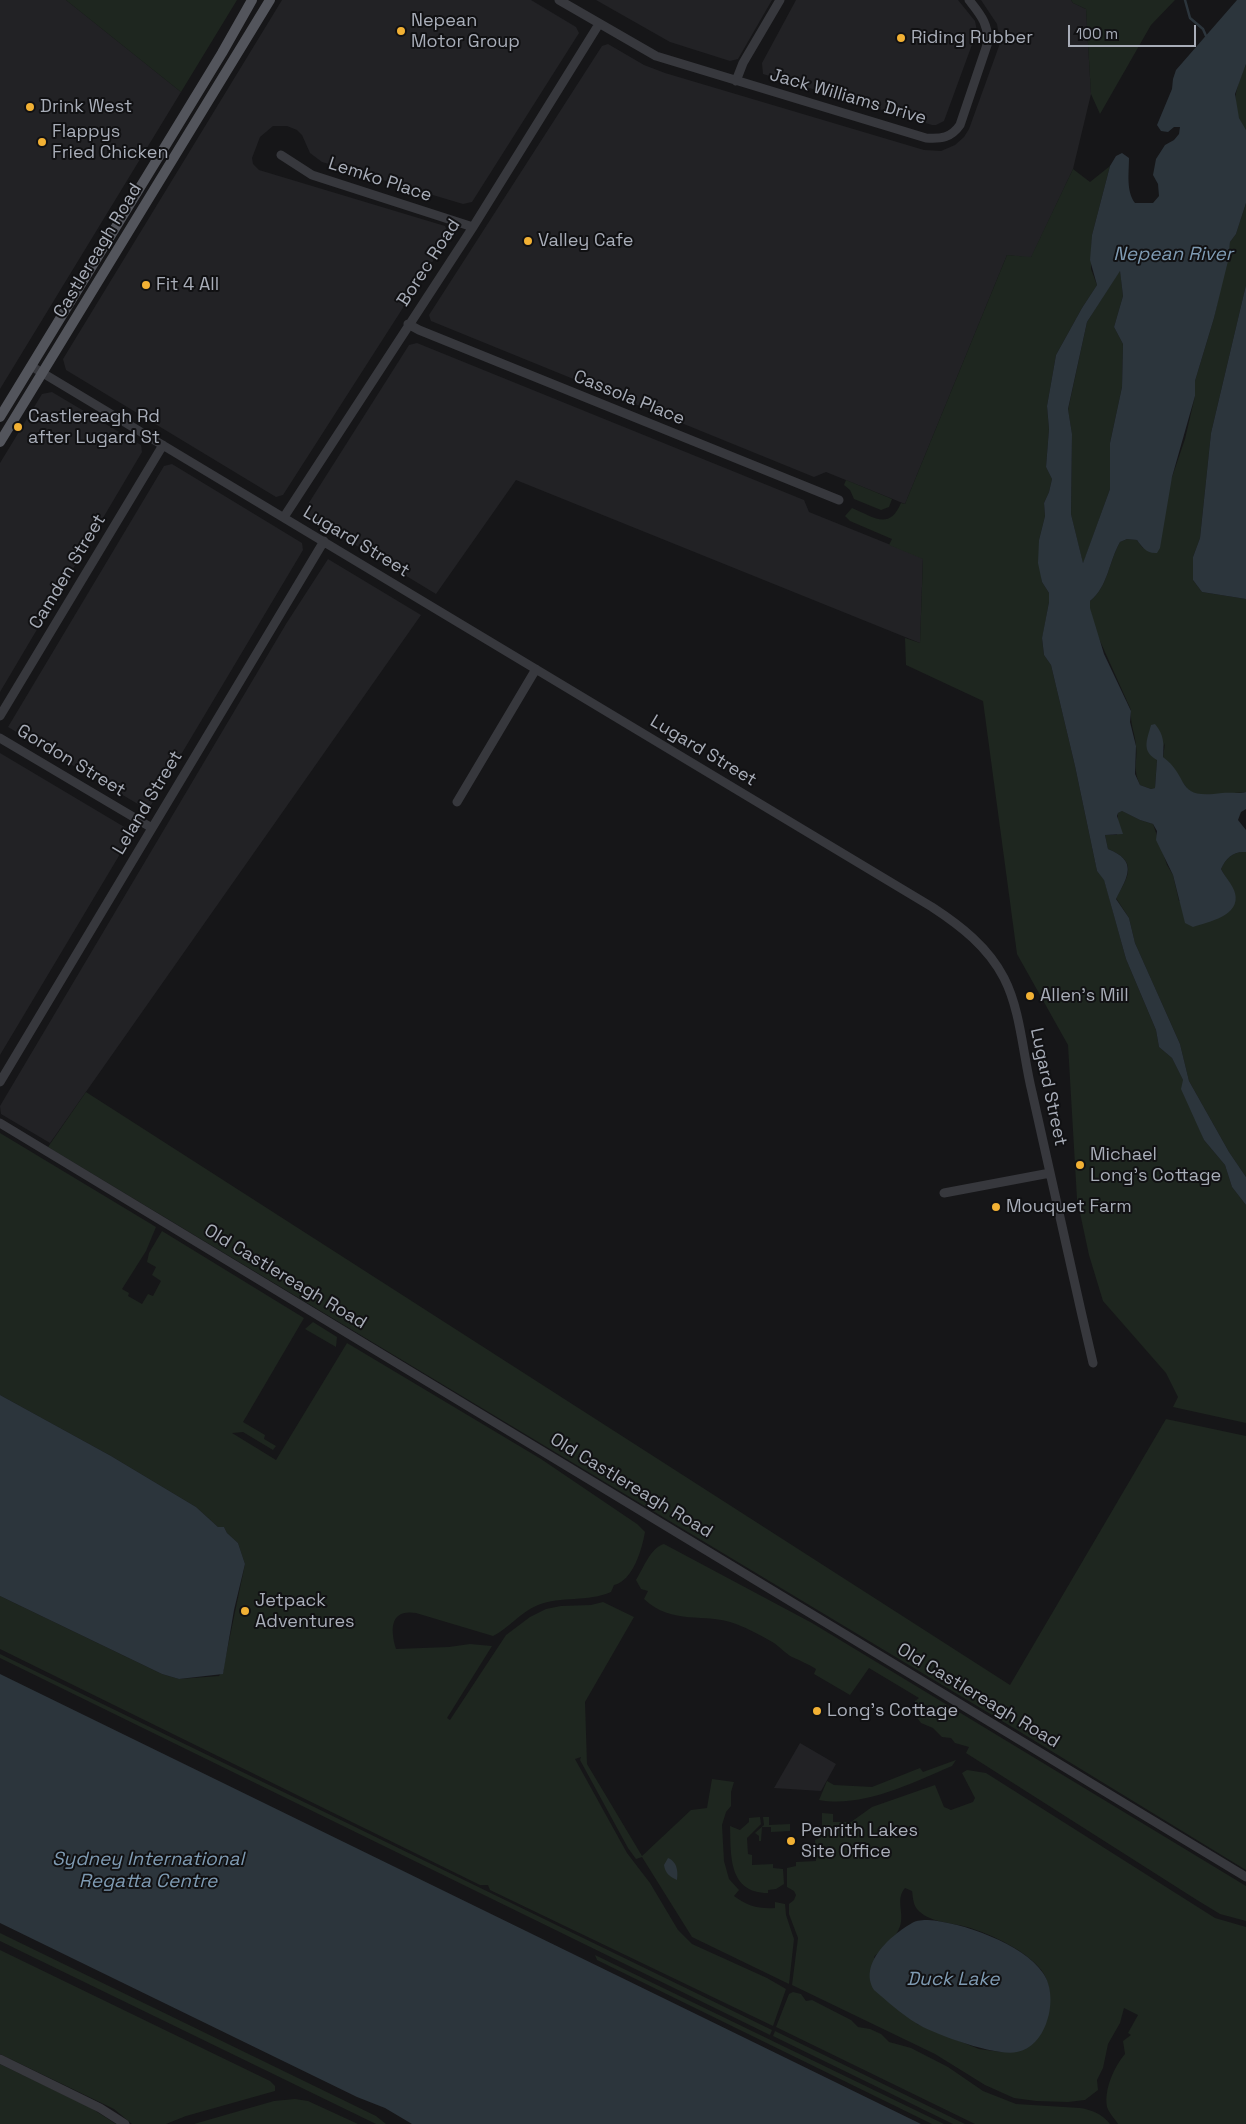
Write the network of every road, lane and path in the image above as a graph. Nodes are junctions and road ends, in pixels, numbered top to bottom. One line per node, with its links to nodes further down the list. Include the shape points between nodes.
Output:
1 (252, 0): 11 (main road, Castlereagh Road)
2 (270, 0): 12 (main road, Castlereagh Road)
3 (558, 0): 6 (street, Jack Williams Drive)
4 (780, 0): 7 (street, via 743,62)
5 (968, 0): 7 (street, Jack Williams Drive, via 984,21 987,45 960,125 948,137 926,138)
6 (599, 24): 7 (street, Jack Williams Drive, via 656,56); 9 (street, Borec Road)
7 (736, 81)
8 (281, 155): 9 (street, Lemko Place, via 312,175)
9 (473, 226): 10 (street, Borec Road)
10 (408, 324): 16 (street, Cassola Place); 17 (street, Borec Road)
11 (31, 366): 12 (street, Lugard Street); 13 (main road, Castlereagh Road)
12 (43, 373): 14 (main road, Castlereagh Road); 15 (street, Lugard Street)
13 (0, 417)
14 (0, 442)
15 (163, 445): 17 (street, Lugard Street); 20 (street, Camden Street)
16 (839, 500)
17 (284, 517): 18 (street, Lugard Street)
18 (324, 541): 19 (street, Lugard Street); 23 (street, Leland Street)
19 (536, 669): 22 (street); 26 (street, Lugard Street, via 932,907 956,922 975,940 992,959 1013,1001)
20 (0, 716)
21 (0, 738): 23 (street, Gordon Street)
22 (457, 802)
23 (152, 828): 24 (street, Leland Street)
24 (0, 1082)
25 (0, 1123): 29 (street, Old Castlereagh Road)
26 (1050, 1173): 27 (street); 28 (street, Lugard Street)
27 (944, 1193)
28 (1092, 1363)
29 (1246, 1877)
30 (0, 2059): 31 (street, via 100,2108)
31 (125, 2124)

